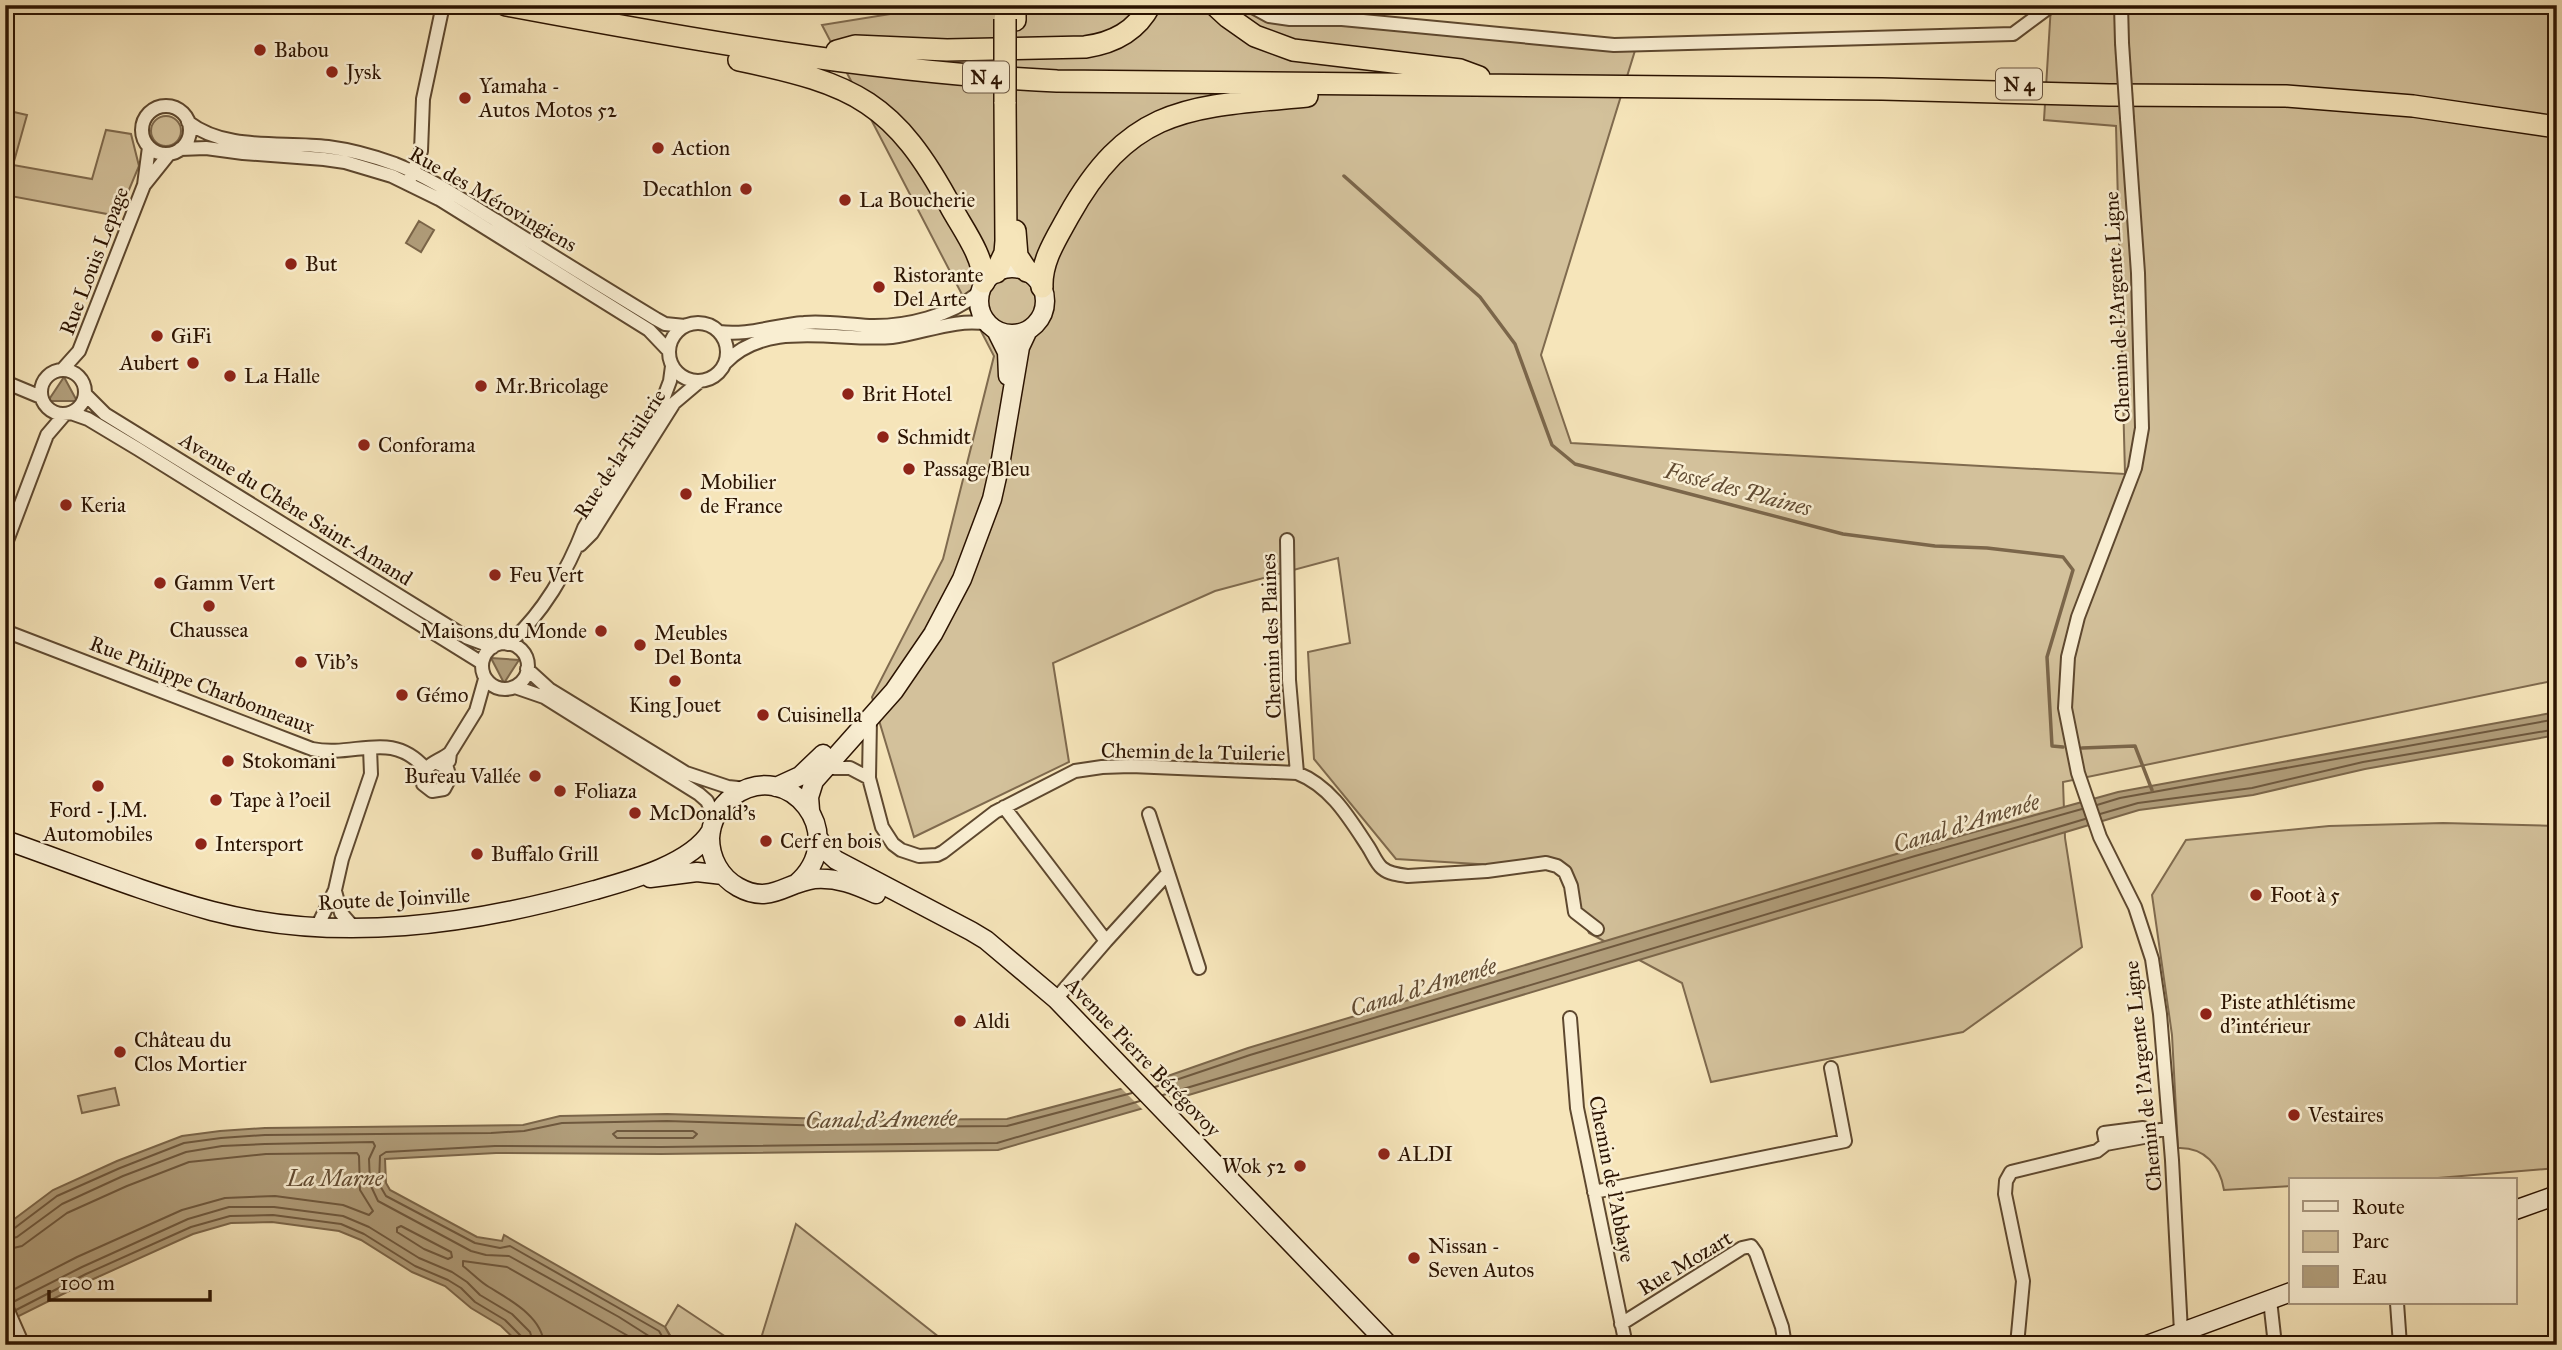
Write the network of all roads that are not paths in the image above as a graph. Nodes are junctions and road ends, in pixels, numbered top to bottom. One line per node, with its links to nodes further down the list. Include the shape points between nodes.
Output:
1 (506, 5): 12 (highway, N 4)
2 (551, 5): 13 (highway, N 4)
3 (926, 5): 4 (street)
4 (958, 5)
5 (1150, 5): 13 (highway, via 1125,34 1099,45 947,50 855,46)
6 (1215, 5): 14 (highway, via 1255,36 1293,50 1460,70)
7 (1249, 5): 8 (street, via 1269,16 1290,19 1342,19 1614,45 2013,34)
8 (2052, 5)
9 (2121, 5): 84 (street, Chemin de l'Argente Ligne, bridge, via 2138,273 2142,428 2135,468 2078,617 2068,657 2065,708 2078,773 2100,837 2135,907 2152,959)
10 (442, 10): 22 (street, via 422,99 421,150)
11 (1010, 12): 16 (highway, bridge)
12 (590, 21): 15 (highway, N 4, via 745,48 994,78); 25 (highway, via 612,33 825,80 861,98 891,121 933,174 980,260)
13 (837, 51): 14 (highway, N 4, via 1056,72)
14 (1479, 77): 17 (highway, N 4, via 2286,87 2414,97)
15 (1387, 84): 19 (highway, N 4, via 2286,96 2413,106); 24 (highway, via 1370,91 1202,108 1142,129 1103,163 1087,184)
16 (1010, 102): 24 (highway, via 1017,256); 25 (highway, via 1005,253)
17 (2557, 118)
18 (188, 122): 20 (street, via 172,107 153,110 143,127); 21 (street, via 189,137); 22 (street, Rue des Mérovingiens, via 218,138 337,149 378,158)
19 (2557, 127)
20 (149, 147): 21 (street, via 158,153); 23 (street, Rue Louis Lepage)
21 (175, 152): 22 (street, Rue des Mérovingiens, via 206,148 324,159); 23 (street, Rue Louis Lepage)
22 (411, 177): 26 (street, Rue des Mérovingiens, via 456,195 665,324); 31 (street, Rue des Mérovingiens, via 649,330)
23 (144, 185): 30 (street, Rue Louis Lepage)
24 (1034, 279): 25 (main road, via 1006,268); 28 (main road, via 1045,296 1041,316)
25 (986, 282): 27 (main road, via 979,309); 29 (street, via 950,311 898,324 812,322 750,333)
26 (685, 326): 29 (street, via 703,323); 31 (street, via 673,336)
27 (992, 327): 28 (main road, via 1012,334); 32 (street, via 964,322 874,338 794,336 753,345); 62 (main road, via 1007,352 1009,372 984,497 955,576 925,632 888,686 808,768)
28 (1028, 330): 57 (main road, via 1020,347 1001,459 978,541 933,634)
29 (719, 332): 32 (street, via 726,343)
30 (79, 351): 34 (street, Rue Louis Lepage); 35 (street, Rue Louis Lepage)
31 (669, 351): 33 (street)
32 (725, 363): 37 (street, via 715,376)
33 (672, 366): 37 (street, via 684,378); 45 (street, Rue de la Tuilerie, via 664,397 584,528)
34 (62, 370): 35 (street); 36 (street)
35 (80, 378): 39 (street)
36 (45, 380): 38 (street); 40 (street, via 41,388)
37 (699, 381): 45 (street, Rue de la Tuilerie, via 674,403)
38 (9, 383): 40 (street)
39 (85, 394): 41 (street, via 81,405); 49 (street, Avenue du Chêne Saint-Amand, via 97,408 134,432 466,637)
40 (44, 402): 41 (street, via 55,413); 42 (street)
41 (68, 414): 42 (street); 51 (street, Avenue du Chêne Saint-Amand, via 88,419 128,443)
42 (47, 435): 44 (street)
43 (1287, 540): 60 (street, Chemin des Plaines, via 1289,680)
44 (5, 546)
45 (576, 551): 46 (street, Rue de la Tuilerie)
46 (531, 624): 48 (street, Rue de la Tuilerie); 50 (street, Rue de la Tuilerie)
47 (5, 631): 58 (street, Rue Philippe Charbonneaux, via 312,749)
48 (508, 644): 49 (street); 50 (street)
49 (493, 647): 51 (street)
50 (524, 654): 52 (street)
51 (482, 663): 53 (street)
52 (527, 669): 54 (street); 63 (street, via 549,689 686,774)
53 (485, 679): 55 (street); 56 (street)
54 (515, 687): 55 (street); 67 (street, via 544,696 699,794 707,801)
55 (501, 689): 56 (street)
56 (476, 711): 58 (street, Rue Philippe Charbonneaux, via 436,767 398,748)
57 (870, 719): 59 (main road); 61 (street, Chemin de la Tuilerie)
58 (370, 748): 74 (street, via 371,774)
59 (825, 768): 61 (street, via 850,768); 65 (main road, via 811,787)
60 (1297, 773): 64 (street, Chemin de la Tuilerie, via 1102,767 1075,771); 77 (street, via 1329,792 1382,868 1408,876 1546,863 1557,866 1571,886 1575,912)
61 (869, 778): 64 (street, Chemin de la Tuilerie, via 887,836 901,850 919,856 943,852)
62 (776, 787): 63 (main road); 65 (main road, via 801,799)
63 (747, 789): 67 (main road, via 728,800)
64 (1004, 807): 78 (street)
65 (810, 810): 68 (main road)
66 (1149, 814): 70 (street)
67 (713, 824): 71 (main road, via 713,858); 72 (main road, via 700,845 686,855)
68 (819, 839): 73 (main road, via 815,860); 79 (main road, via 826,851 848,868 951,919)
69 (5, 840): 75 (main road, Route de Joinville, via 212,911)
70 (1168, 873): 78 (street); 80 (street)
71 (723, 875): 72 (main road, via 696,872); 73 (main road, via 758,894 781,892)
72 (626, 881): 76 (main road, Route de Joinville, via 493,915)
73 (796, 884): 79 (main road, via 832,879 858,886)
74 (335, 890): 75 (street); 76 (street, via 341,913)
75 (317, 928): 76 (main road, Route de Joinville)
76 (354, 928)
77 (1597, 929)
78 (1105, 941): 81 (street)
79 (1005, 958): 81 (main road, Avenue Pierre Bérégovoy)
80 (1199, 968)
81 (1056, 999): 95 (main road, Avenue Pierre Bérégovoy)
82 (1570, 1018): 85 (street, Chemin de l'Abbaye, via 1577,1108)
83 (1830, 1068): 85 (street, via 1845,1141)
84 (2169, 1128): 93 (street, Chemin de l'Argente Ligne); 98 (street, via 2011,1172 2005,1194 2023,1281)
85 (1594, 1192): 92 (street, Chemin de l'Abbaye)
86 (2557, 1195): 87 (main road)
87 (2516, 1210)
88 (2289, 1293): 89 (main road)
89 (2270, 1300): 93 (main road); 100 (street)
90 (5, 1304): 94 (street)
91 (2397, 1304): 101 (street)
92 (1621, 1324): 96 (street, Chemin de l'Abbaye); 97 (street, Rue Mozart, via 1751,1246)
93 (2181, 1332): 99 (main road)
94 (23, 1345)
95 (1389, 1345)
96 (1626, 1345)
97 (1785, 1345)
98 (2017, 1345)
99 (2147, 1345)
100 (2275, 1345)
101 (2400, 1345)

